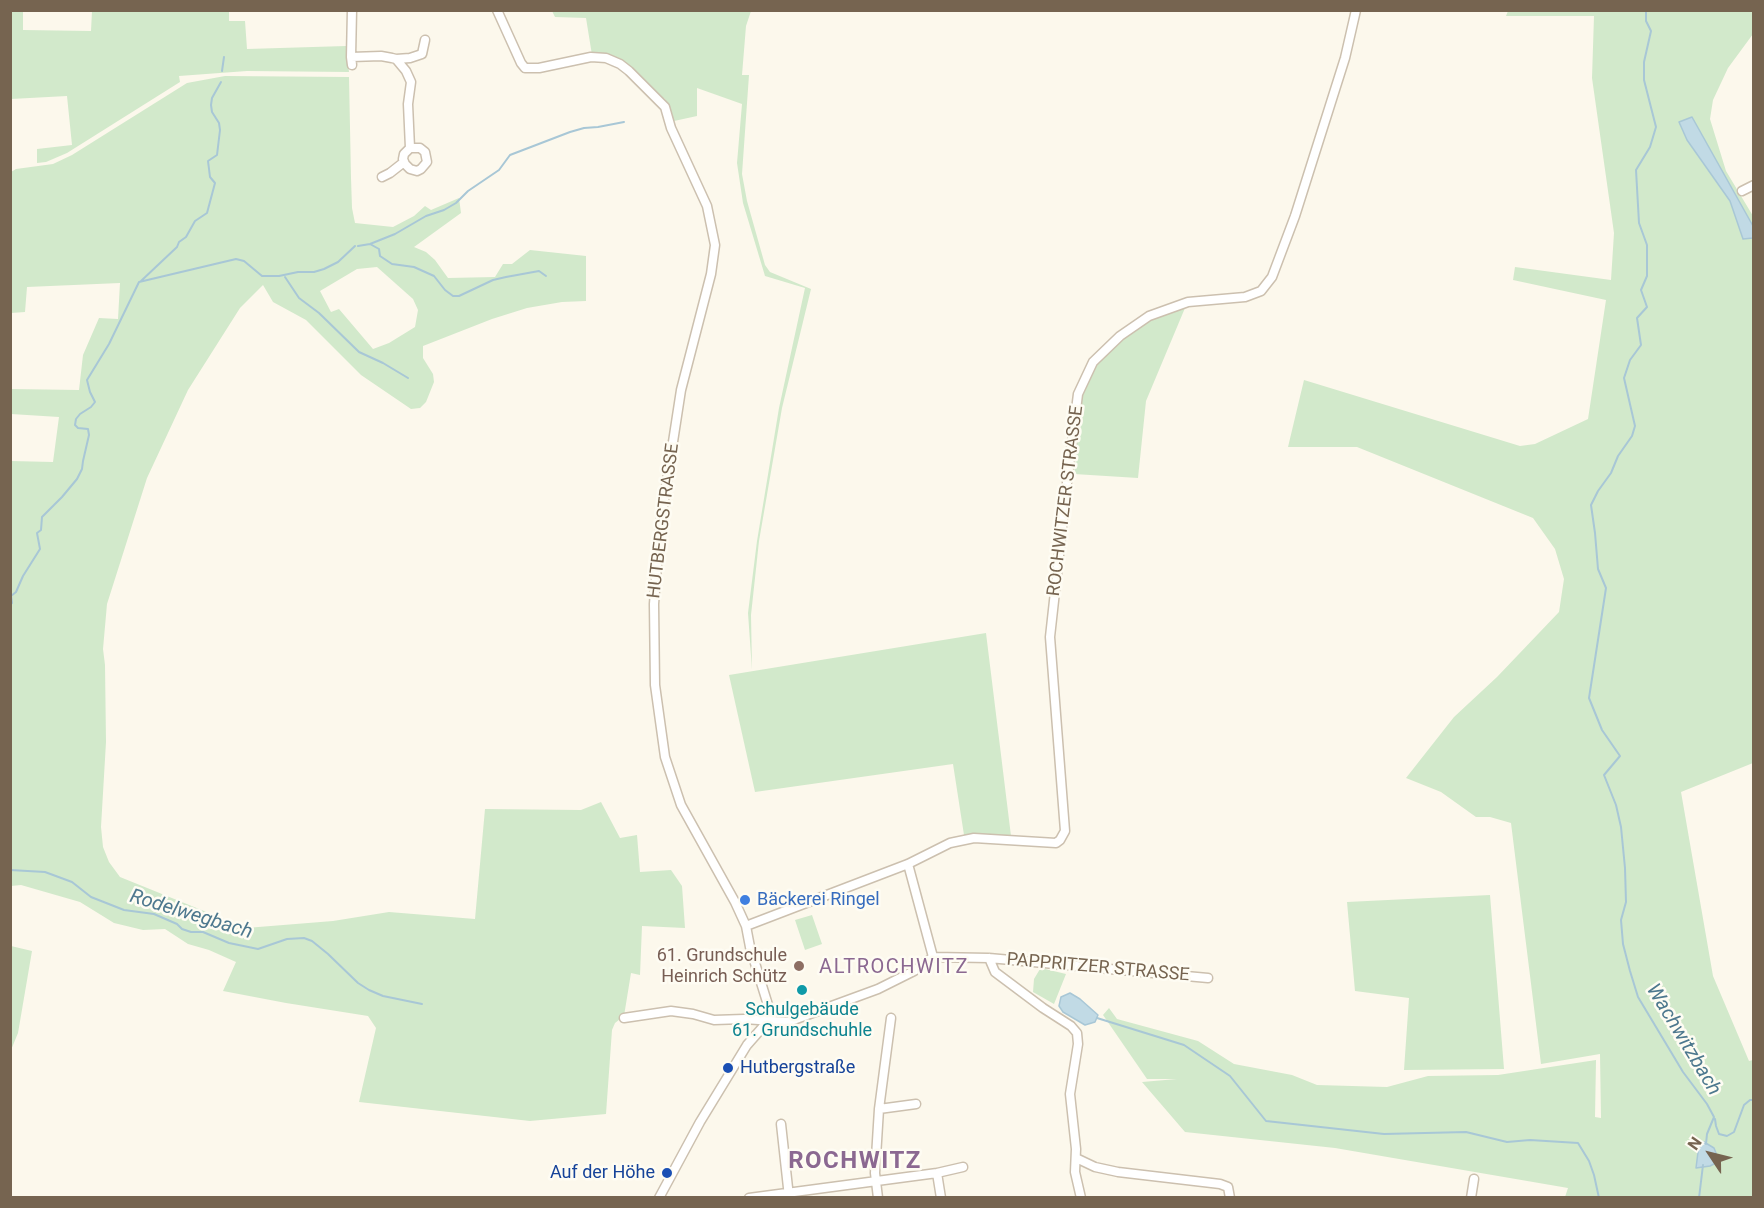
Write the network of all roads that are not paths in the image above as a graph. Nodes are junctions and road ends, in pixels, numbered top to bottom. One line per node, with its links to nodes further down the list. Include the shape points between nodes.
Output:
1 (352, 10): 5 (street, via 352,61 381,56)
2 (497, 10): 12 (street, HUTBERGSTRASSE, via 525,68 591,57 620,64 665,107 707,206 715,245 711,274 681,390 660,526 654,604 656,685 665,756 681,805)
3 (1356, 10): 11 (street, ROCHWITZER STRASSE, via 1345,58 1272,277 1261,291 1245,297 1188,302 1149,316 1093,362 1078,394 1050,637 1065,831 1056,843 963,840)
4 (425, 40): 5 (street, via 422,54)
5 (396, 59): 6 (street, via 411,82)
6 (410, 148): 7 (street, via 404,154); 7 (street, via 424,150 426,164 414,171)
7 (404, 162): 8 (street)
8 (382, 177)
9 (1754, 185): 10 (street)
10 (1742, 191)
11 (908, 864): 12 (street); 13 (street)
12 (746, 926): 18 (street, HUTBERGSTRASSE, via 768,1005)
13 (933, 957): 14 (street); 18 (street, via 878,989 788,1022)
14 (989, 958): 15 (street, PAPPRITZER STRASSE); 22 (street, via 995,972 1077,1033 1070,1094)
15 (1208, 978)
16 (624, 1018): 18 (street, via 671,1011 714,1020)
17 (891, 1018): 20 (street)
18 (767, 1020): 28 (street, via 700,1122)
19 (916, 1104): 20 (street)
20 (879, 1109): 26 (street)
21 (781, 1124): 27 (street)
22 (1076, 1158): 32 (street); 33 (street, via 1118,1172 1221,1184 1228,1187)
23 (963, 1167): 24 (street)
24 (937, 1173): 26 (street); 31 (street)
25 (1474, 1179): 34 (street)
26 (876, 1180): 27 (street); 30 (street)
27 (789, 1195): 29 (street)
28 (659, 1197)
29 (749, 1197)
30 (878, 1197)
31 (941, 1197)
32 (1081, 1197)
33 (1230, 1197)
34 (1471, 1197)

